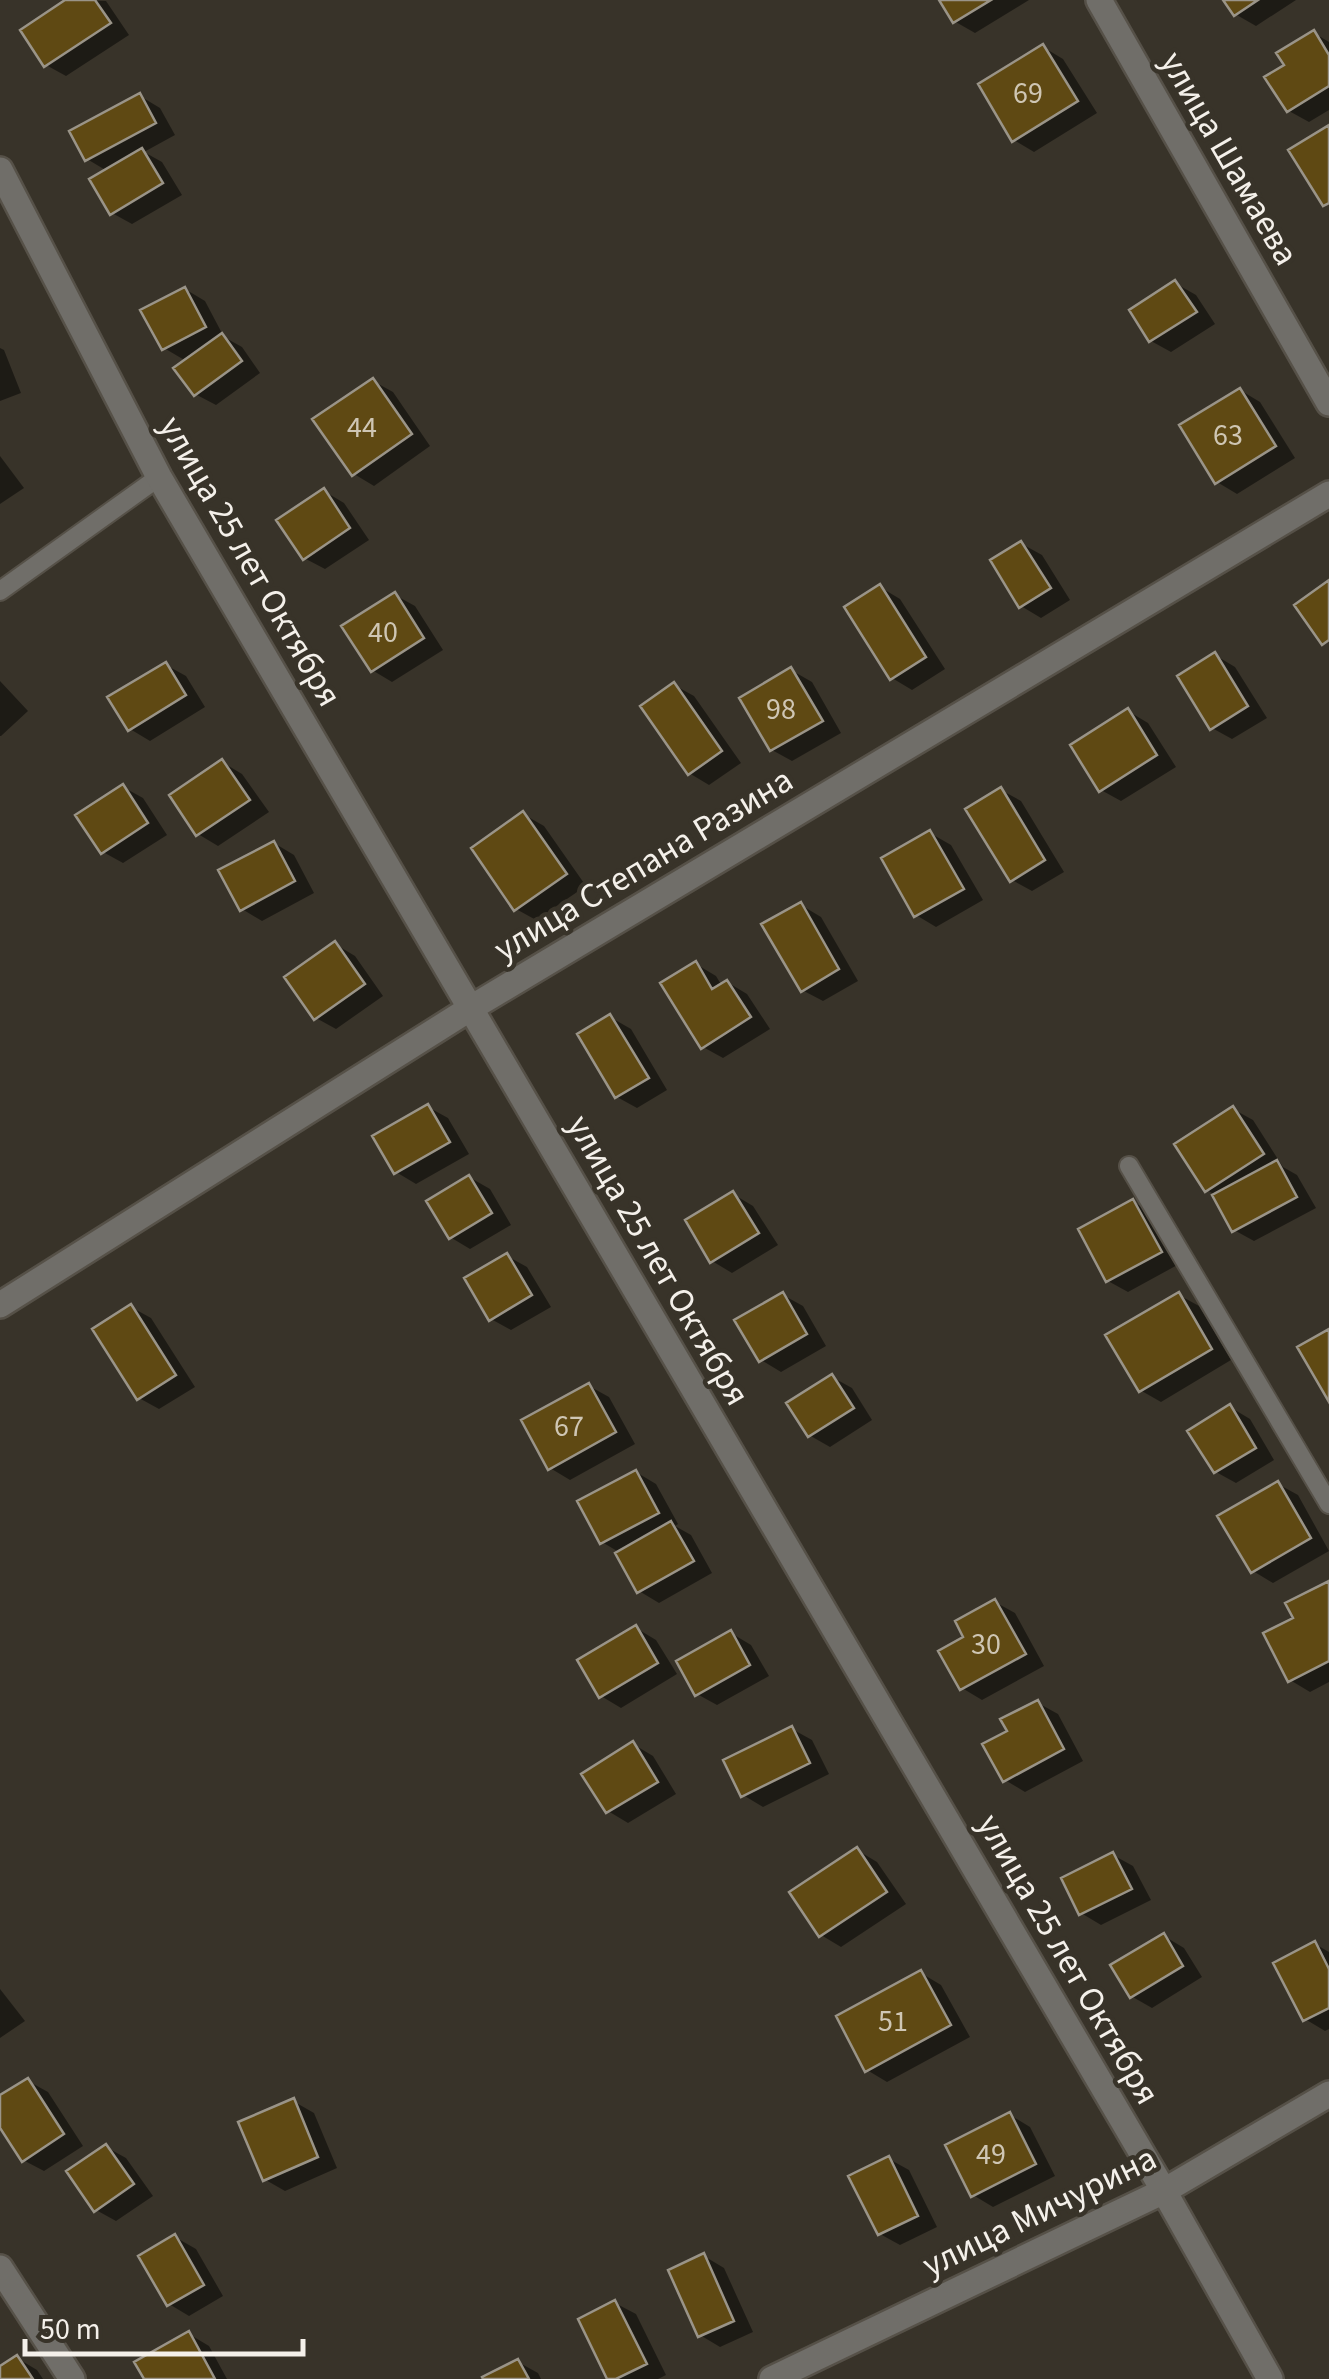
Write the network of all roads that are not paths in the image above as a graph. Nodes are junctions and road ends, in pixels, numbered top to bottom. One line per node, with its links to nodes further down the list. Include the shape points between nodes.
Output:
1 (1099, 0): 3 (street, улица Шамаева)
2 (0, 170): 4 (street, улица 25 лет Октября)
3 (1329, 403)
4 (159, 477): 6 (lane); 7 (street, улица 25 лет Октября)
5 (1329, 494): 7 (street, улица Степана Разина)
6 (0, 590)
7 (471, 1008): 9 (street, улица Степана Разина); 12 (street, улица 25 лет Октября)
8 (1130, 1166): 10 (lane)
9 (0, 1305)
10 (1329, 1504)
11 (1329, 2094): 12 (street, улица Мичурина)
12 (1164, 2191): 15 (street, улица Мичурина); 16 (street, улица 25 лет Октября)
13 (0, 2268): 14 (street)
14 (72, 2379)
15 (772, 2379)
16 (1270, 2379)

